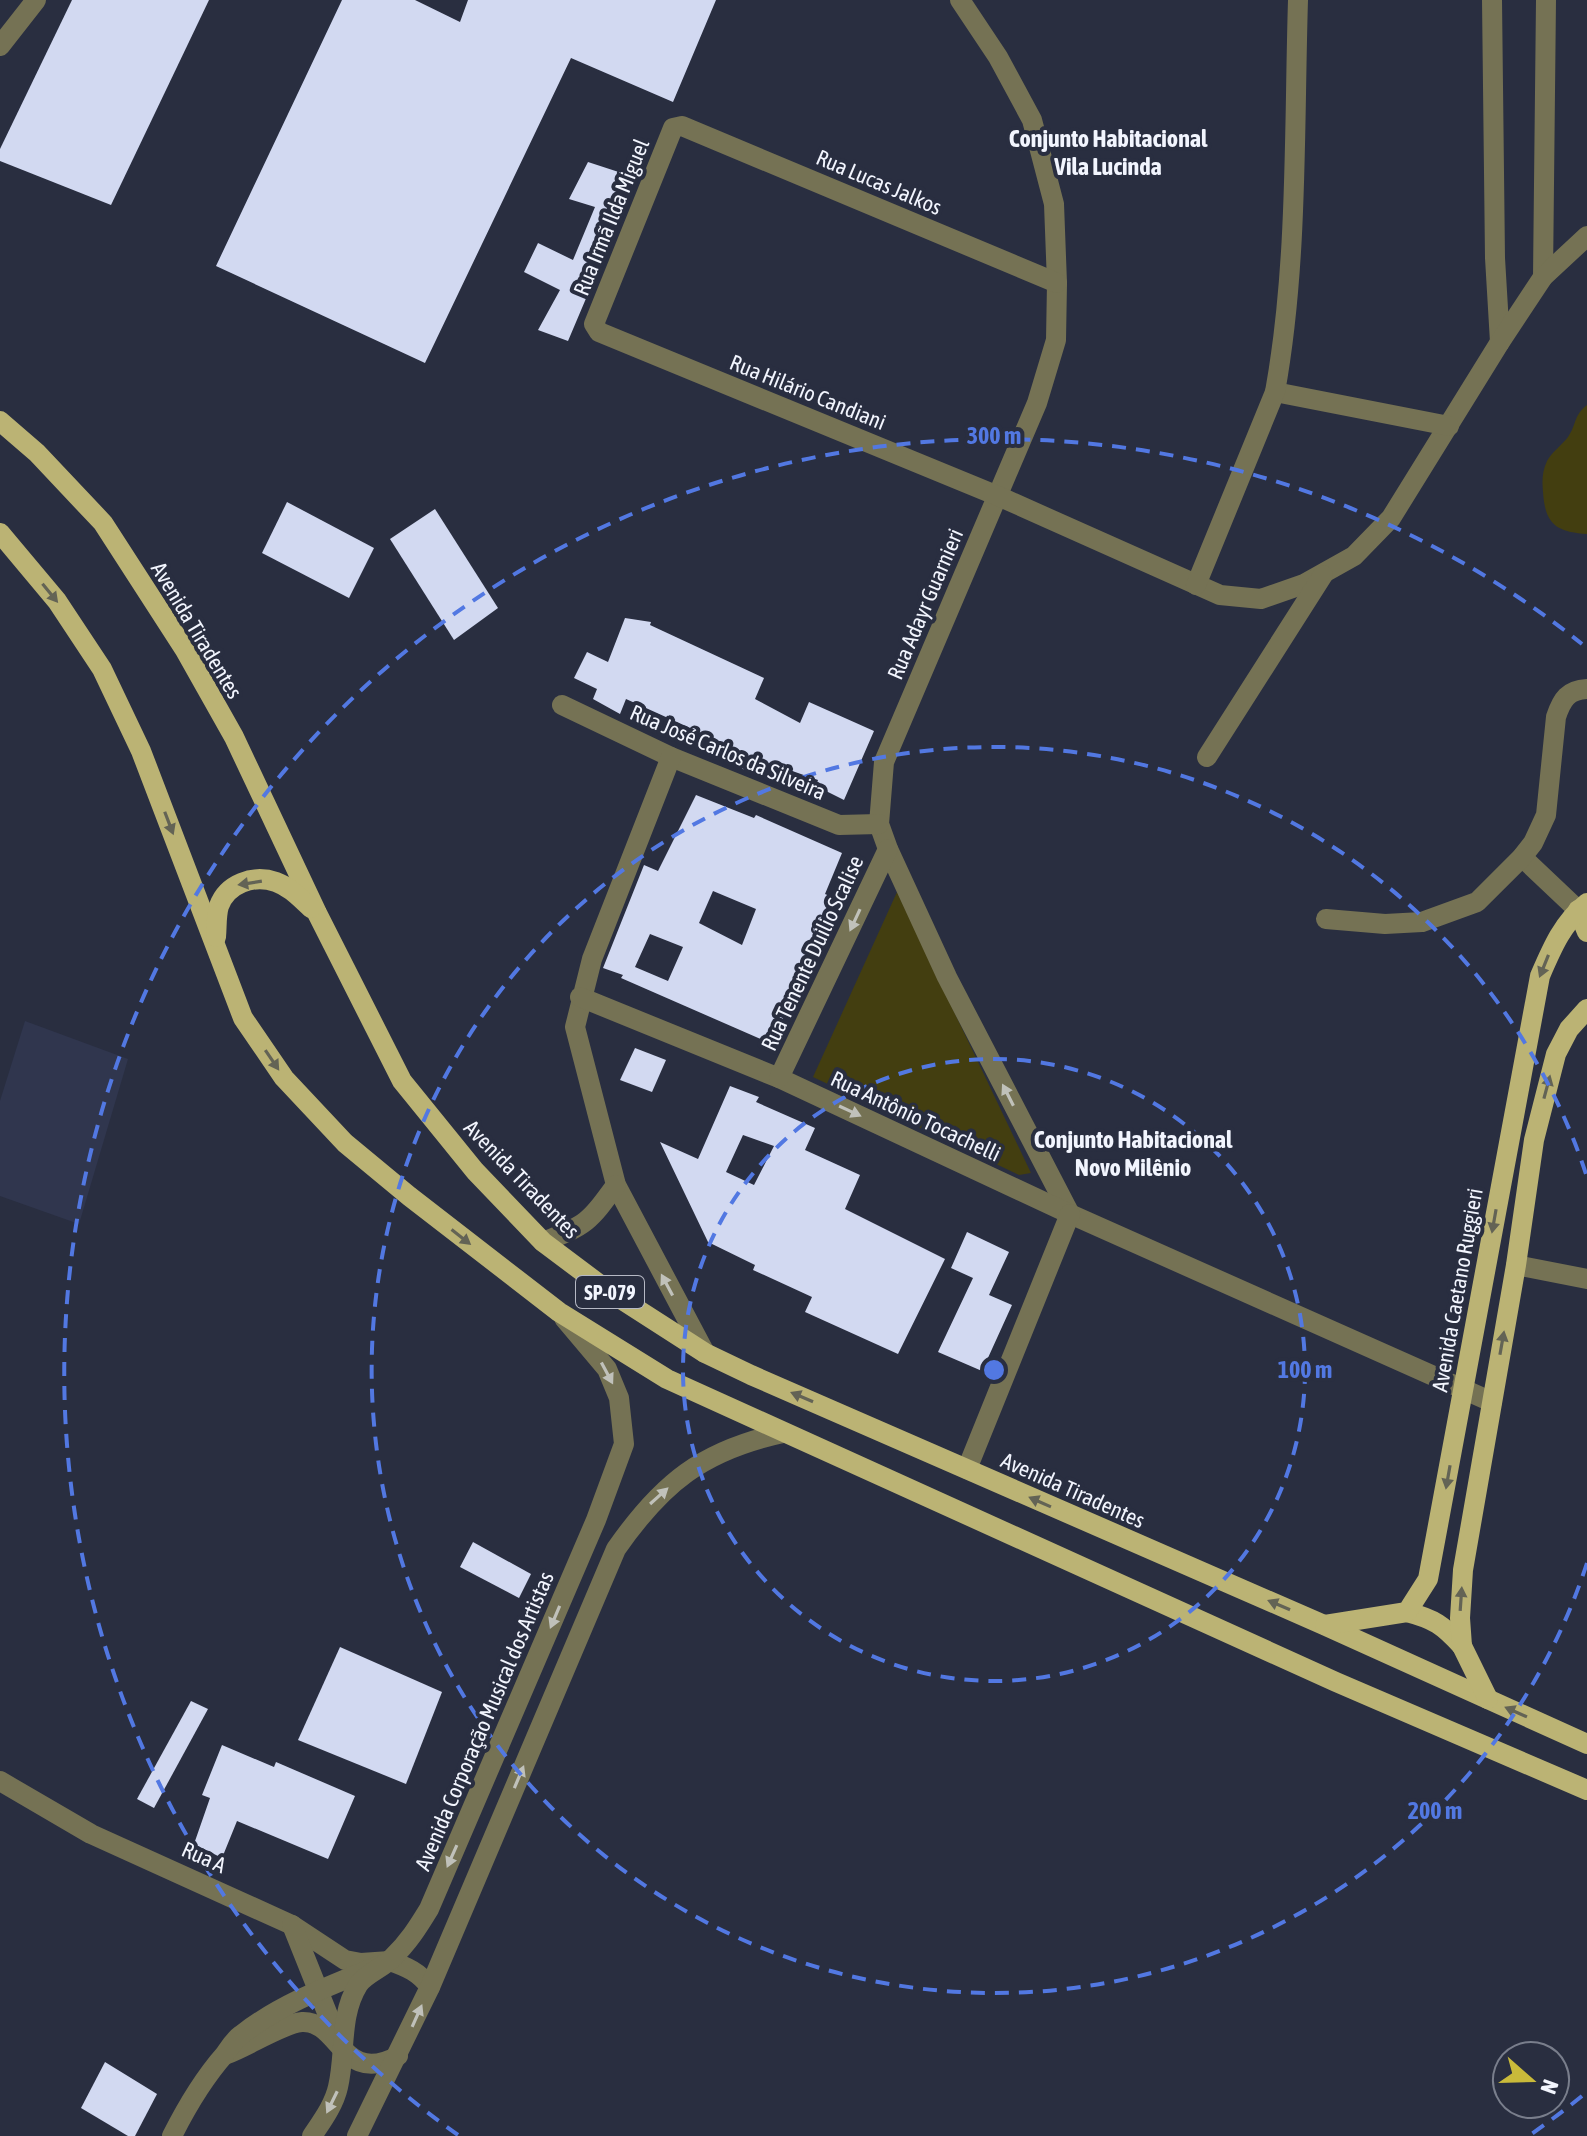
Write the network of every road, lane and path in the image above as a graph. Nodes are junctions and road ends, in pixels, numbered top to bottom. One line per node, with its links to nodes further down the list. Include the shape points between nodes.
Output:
1 (36, 0): 6 (street)
2 (960, 0): 10 (street, Rua Adayr Guarnieri, via 1032,120 1054,204)
3 (1298, 0): 13 (street, via 1288,296)
4 (1492, 0): 12 (street)
5 (1546, 0): 9 (street)
6 (0, 46)
7 (682, 126): 10 (street, Rua Lucas Jalkos); 11 (street, Rua Irmã Ilda Miguel, via 673,128 594,324)
8 (1587, 236): 9 (street, Rua Hilário Candiani)
9 (1543, 277): 12 (street, Rua Hilário Candiani)
10 (1057, 283): 16 (street, Rua Adayr Guarnieri, via 1056,340 1037,403)
11 (599, 332): 16 (street, Rua Hilário Candiani)
12 (1500, 342): 15 (street, Rua Hilário Candiani)
13 (1275, 392): 15 (street); 19 (street)
14 (0, 421): 28 (main road, Avenida Tiradentes / SP-079, via 103,523 185,650 234,737)
15 (1449, 426): 18 (street, Rua Hilário Candiani, via 1391,518 1354,556)
16 (998, 496): 19 (street, Rua Hilário Candiani); 24 (street, Rua Adayr Guarnieri, via 884,762)
17 (0, 533): 31 (main road, SP-079, one-way to 31, via 57,601 102,669 141,751)
18 (1325, 572): 19 (street, Rua Hilário Candiani, via 1261,599 1220,595); 23 (street)
19 (1196, 585)
20 (1587, 689): 26 (street, via 1568,693 1561,702 1546,815)
21 (562, 705): 22 (street, Rua José Carlos da Silveira)
22 (671, 757): 24 (street, Rua José Carlos da Silveira, via 839,825); 32 (street)
23 (1207, 757)
24 (879, 824): 25 (street, Rua Adayr Guarnieri)
25 (888, 849): 34 (street, Rua Tenente Duilio Scalise, one-way to 34); 36 (street, Rua Adayr Guarnieri, one-way to 25, via 947,977)
26 (1522, 857): 27 (street); 29 (street, via 1477,902 1422,922)
27 (1582, 906): 30 (main road); 42 (main road, Avenida Caetano Ruggieri, one-way to 42, via 1557,936 1540,976)
28 (317, 913): 31 (main road, one-way to 31, via 274,881 242,882 226,891 218,909); 37 (main road, Avenida Tiradentes / SP-079, via 402,1081 475,1171)
29 (1326, 919)
30 (1587, 932)
31 (216, 944): 40 (main road, SP-079, one-way to 40, via 243,1018 284,1078 345,1143)
32 (580, 997): 34 (street, Rua Antônio Tocachelli); 35 (street, via 575,1027)
33 (1587, 1009): 38 (main road, one-way to 33, via 1534,1140 1556,1054)
34 (779, 1078): 36 (street, Rua Antônio Tocachelli, one-way to 36)
35 (616, 1185): 37 (street, via 578,1229); 41 (street, one-way to 35)
36 (1070, 1214): 42 (street, Rua Antônio Tocachelli); 45 (street)
37 (543, 1242): 41 (main road, Avenida Tiradentes / SP-079)
38 (1516, 1265): 39 (street); 43 (main road, one-way to 38)
39 (1587, 1279)
40 (559, 1312): 44 (main road, SP-079, via 667,1379); 46 (street, Avenida Corporação Musical dos Artistas, one-way to 46, via 607,1369 619,1398 624,1444)
41 (705, 1353): 45 (main road, Avenida Tiradentes / SP-079, one-way to 41)
42 (1464, 1390): 43 (street, Rua Antônio Tocachelli); 48 (main road, Avenida Caetano Ruggieri, one-way to 48, via 1428,1579)
43 (1492, 1402): 50 (main road, one-way to 43, via 1463,1570)
44 (783, 1433): 47 (street, one-way to 44, via 653,1501 698,1463 751,1440); 54 (main road, SP-079)
45 (967, 1469): 49 (main road, Avenida Tiradentes / SP-079, one-way to 45)
46 (596, 1520): 47 (street); 56 (street, Avenida Corporação Musical dos Artistas, one-way to 56, via 429,1909)
47 (627, 1534): 57 (street, one-way to 47)
48 (1407, 1612): 49 (main road); 50 (main road, via 1444,1626)
49 (1324, 1625): 51 (main road, Avenida Tiradentes / SP-079)
50 (1462, 1646): 51 (main road)
51 (1488, 1699): 52 (main road, Avenida Tiradentes / SP-079, one-way to 51)
52 (1587, 1744)
53 (0, 1781): 55 (street, Rua A, via 91,1834)
54 (1587, 1790)
55 (292, 1925): 56 (street, Rua A, via 345,1960); 58 (street)
56 (390, 1961): 57 (street, via 412,1969); 58 (street); 59 (street, Avenida Corporação Musical dos Artistas, via 359,1982 344,2026)
57 (430, 1987): 61 (street, one-way to 57)
58 (318, 1991): 59 (street); 60 (street, via 238,2037)
59 (344, 2053): 60 (street, via 323,2027 303,2022); 61 (street, via 371,2063); 63 (street, Avenida Corporação Musical dos Artistas, one-way to 63, via 338,2090)
60 (224, 2056): 62 (street, via 195,2090)
61 (398, 2056): 64 (street)
62 (172, 2136)
63 (312, 2136)
64 (357, 2136)

